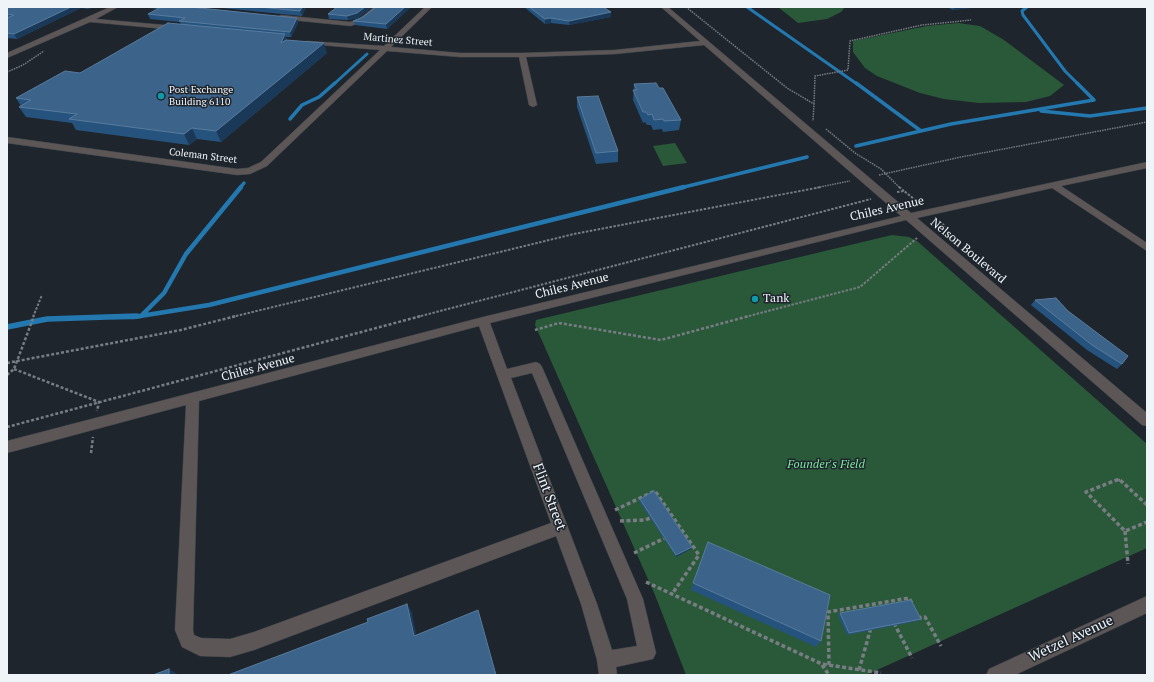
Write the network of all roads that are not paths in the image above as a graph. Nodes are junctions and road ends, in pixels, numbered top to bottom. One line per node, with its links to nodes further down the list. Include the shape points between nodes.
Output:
1 (115, 7): 6 (street)
2 (378, 7): 5 (street, via 351,24)
3 (429, 7): 10 (street, Coleman Street)
4 (664, 7): 9 (street, Nelson Boulevard)
5 (272, 16)
6 (90, 20): 7 (street); 12 (street)
7 (186, 30)
8 (297, 41): 10 (street, Martinez Street)
9 (703, 49): 11 (street, Martinez Street, via 665,48); 17 (street, Nelson Boulevard, via 720,56)
10 (385, 50): 11 (street, Martinez Street, via 460,55); 14 (street, Coleman Street, via 264,164 250,171 237,172)
11 (522, 55): 13 (street)
12 (7, 56)
13 (533, 105)
14 (7, 140)
15 (1147, 165): 16 (street, Chiles Avenue)
16 (1053, 185): 17 (street, Chiles Avenue); 18 (street)
17 (908, 217): 19 (street, Chiles Avenue); 22 (street, Nelson Boulevard)
18 (1147, 248)
19 (483, 321): 20 (street, Flint Street); 21 (street, Chiles Avenue)
20 (504, 375): 24 (street, Flint Street); 26 (street, via 536,367 635,599 647,652)
21 (193, 399): 23 (street, Chiles Avenue); 24 (street, via 184,630 188,641 200,647 230,648 254,641)
22 (1147, 420)
23 (7, 447)
24 (561, 527): 26 (street, Flint Street, via 590,604)
25 (1147, 604): 28 (street, Wetzel Avenue)
26 (606, 660): 27 (street, Flint Street)
27 (608, 675)
28 (995, 675)

